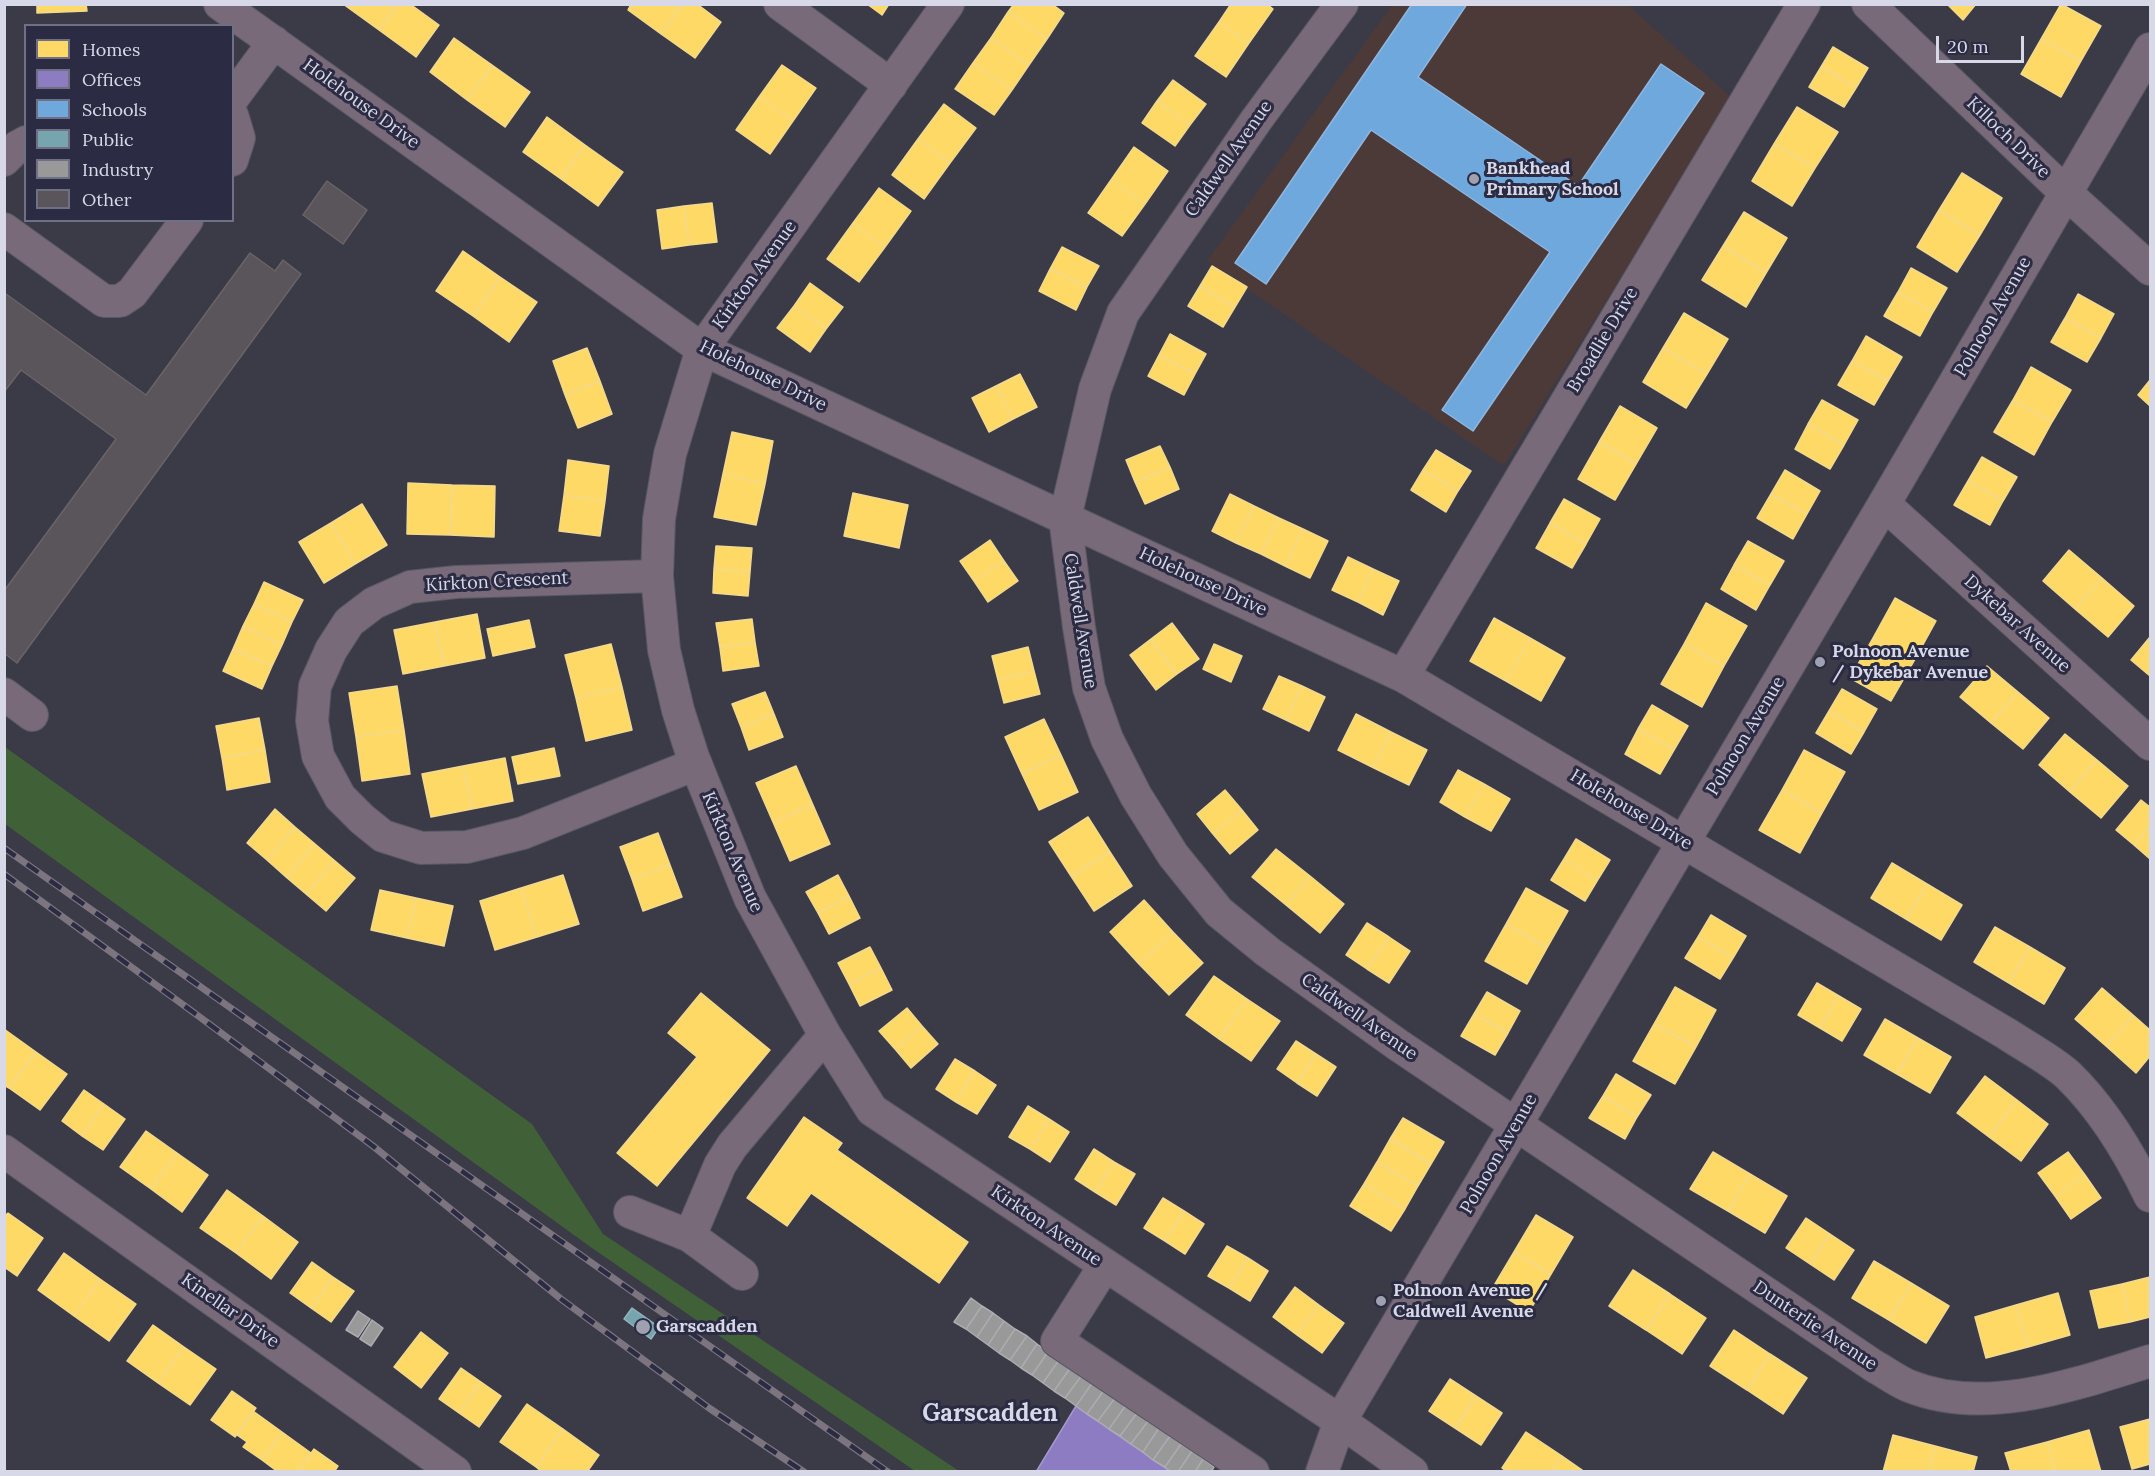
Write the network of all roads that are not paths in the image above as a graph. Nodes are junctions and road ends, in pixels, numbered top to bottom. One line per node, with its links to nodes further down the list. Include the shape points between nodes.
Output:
1 (220, 4): 7 (street, Holehouse Drive)
2 (780, 4): 9 (street)
3 (948, 4): 9 (street, Kirkton Avenue)
4 (1342, 4): 21 (street, Caldwell Avenue, via 1123,313 1095,389)
5 (1804, 4): 23 (street, Broadlie Drive)
6 (1868, 4): 15 (street, Killoch Drive)
7 (273, 42): 10 (street); 19 (street, Holehouse Drive)
8 (2151, 49): 15 (street, Polnoon Avenue)
9 (891, 85): 19 (street, Kirkton Avenue)
10 (234, 96)
11 (234, 122): 13 (street, via 239,138)
12 (24, 143): 14 (street)
13 (234, 154)
14 (4, 160)
15 (2066, 193): 18 (street, Killoch Drive); 20 (street, Polnoon Avenue)
16 (185, 222): 17 (street, via 132,293 120,301 104,301)
17 (4, 229)
18 (2151, 269)
19 (702, 349): 21 (street, Holehouse Drive); 22 (street, Kirkton Avenue, via 670,454 659,519)
20 (1884, 504): 26 (street, Dykebar Avenue); 28 (street, Polnoon Avenue)
21 (1065, 518): 23 (street, Holehouse Drive); 30 (street, Caldwell Avenue, via 1089,688 1112,749 1173,855 1220,912 1268,952)
22 (657, 576): 27 (street, Kirkton Avenue, via 664,650); 27 (street, Kirkton Crescent, via 456,582 410,588 374,603 349,622 315,686 312,721 318,756 340,797 362,819 383,836 422,848 467,847 523,833)
23 (1403, 676): 28 (street, Holehouse Drive)
24 (4, 694): 25 (street)
25 (32, 715)
26 (2151, 744)
27 (696, 764): 29 (street, Kirkton Avenue, via 750,898)
28 (1683, 841): 30 (street, Polnoon Avenue); 32 (street, Holehouse Drive, via 2007,1034 2067,1074 2131,1155)
29 (825, 1035): 34 (street, via 732,1146); 35 (street, Kirkton Avenue, via 872,1110)
30 (1518, 1124): 37 (street, Dunterlie Avenue, via 1909,1386 1950,1397 1990,1400 2077,1384); 38 (street, Polnoon Avenue)
31 (4, 1151): 39 (street, Kinellar Drive)
32 (2151, 1196)
33 (630, 1212): 34 (street)
34 (690, 1236): 36 (street)
35 (1105, 1265): 38 (street, Kirkton Avenue); 40 (street, via 1057,1341)
36 (742, 1274)
37 (2151, 1361)
38 (1340, 1421): 41 (street, Polnoon Avenue); 42 (street, Kirkton Avenue)
39 (455, 1472)
40 (1253, 1472)
41 (1322, 1472)
42 (1412, 1472)

